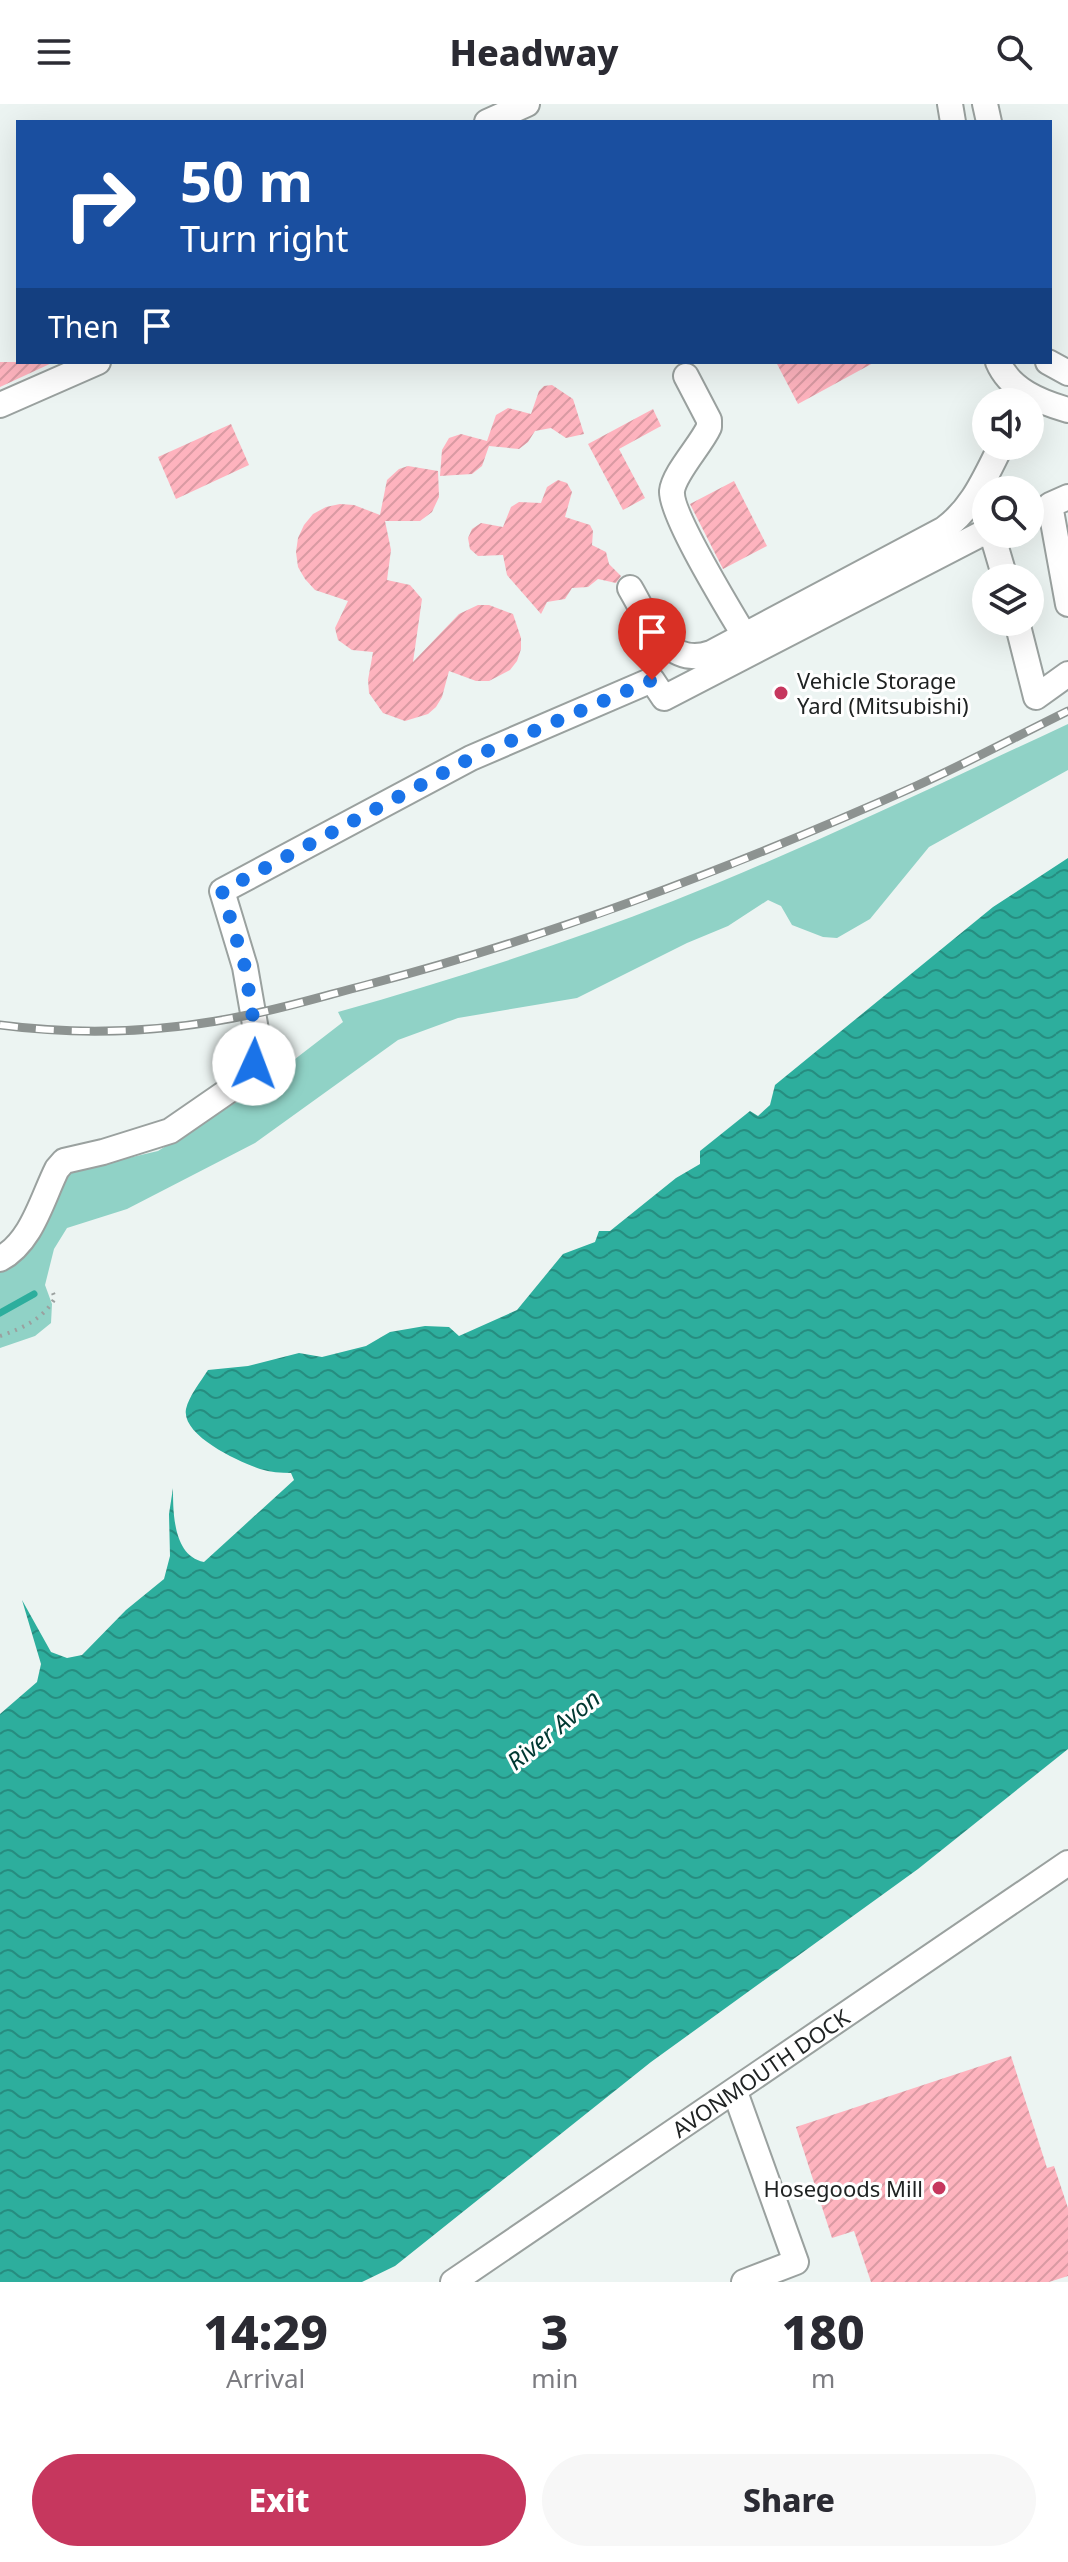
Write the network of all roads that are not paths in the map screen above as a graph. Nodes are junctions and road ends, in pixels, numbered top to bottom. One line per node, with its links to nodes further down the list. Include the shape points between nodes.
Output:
1 (527, 104): 2 (lane)
2 (491, 120)
3 (93, 364): 8 (lane)
4 (999, 364): 6 (lane)
5 (686, 376): 15 (lane, via 709,427 675,483 673,501)
6 (1010, 388)
7 (1044, 403): 9 (lane)
8 (0, 405)
9 (1068, 410)
10 (993, 460): 15 (lane, via 969,505 932,538)
11 (1049, 506): 14 (lane)
12 (1001, 564): 18 (lane, via 992,534 979,535 664,698 652,680 471,758 222,891 245,967 258,1050 254,1064 241,1082 170,1131 64,1161 29,1230)
13 (630, 588): 15 (lane, via 665,643 684,657 711,653)
14 (1068, 604)
15 (744, 635)
16 (1021, 636): 17 (lane, via 1036,697)
17 (1068, 674)
18 (0, 1259)
19 (1068, 1863): 20 (lane, AVONMOUTH DOCK)
20 (735, 2092): 21 (lane, AVONMOUTH DOCK); 22 (lane, via 796,2262)
21 (453, 2282)
22 (744, 2282)

